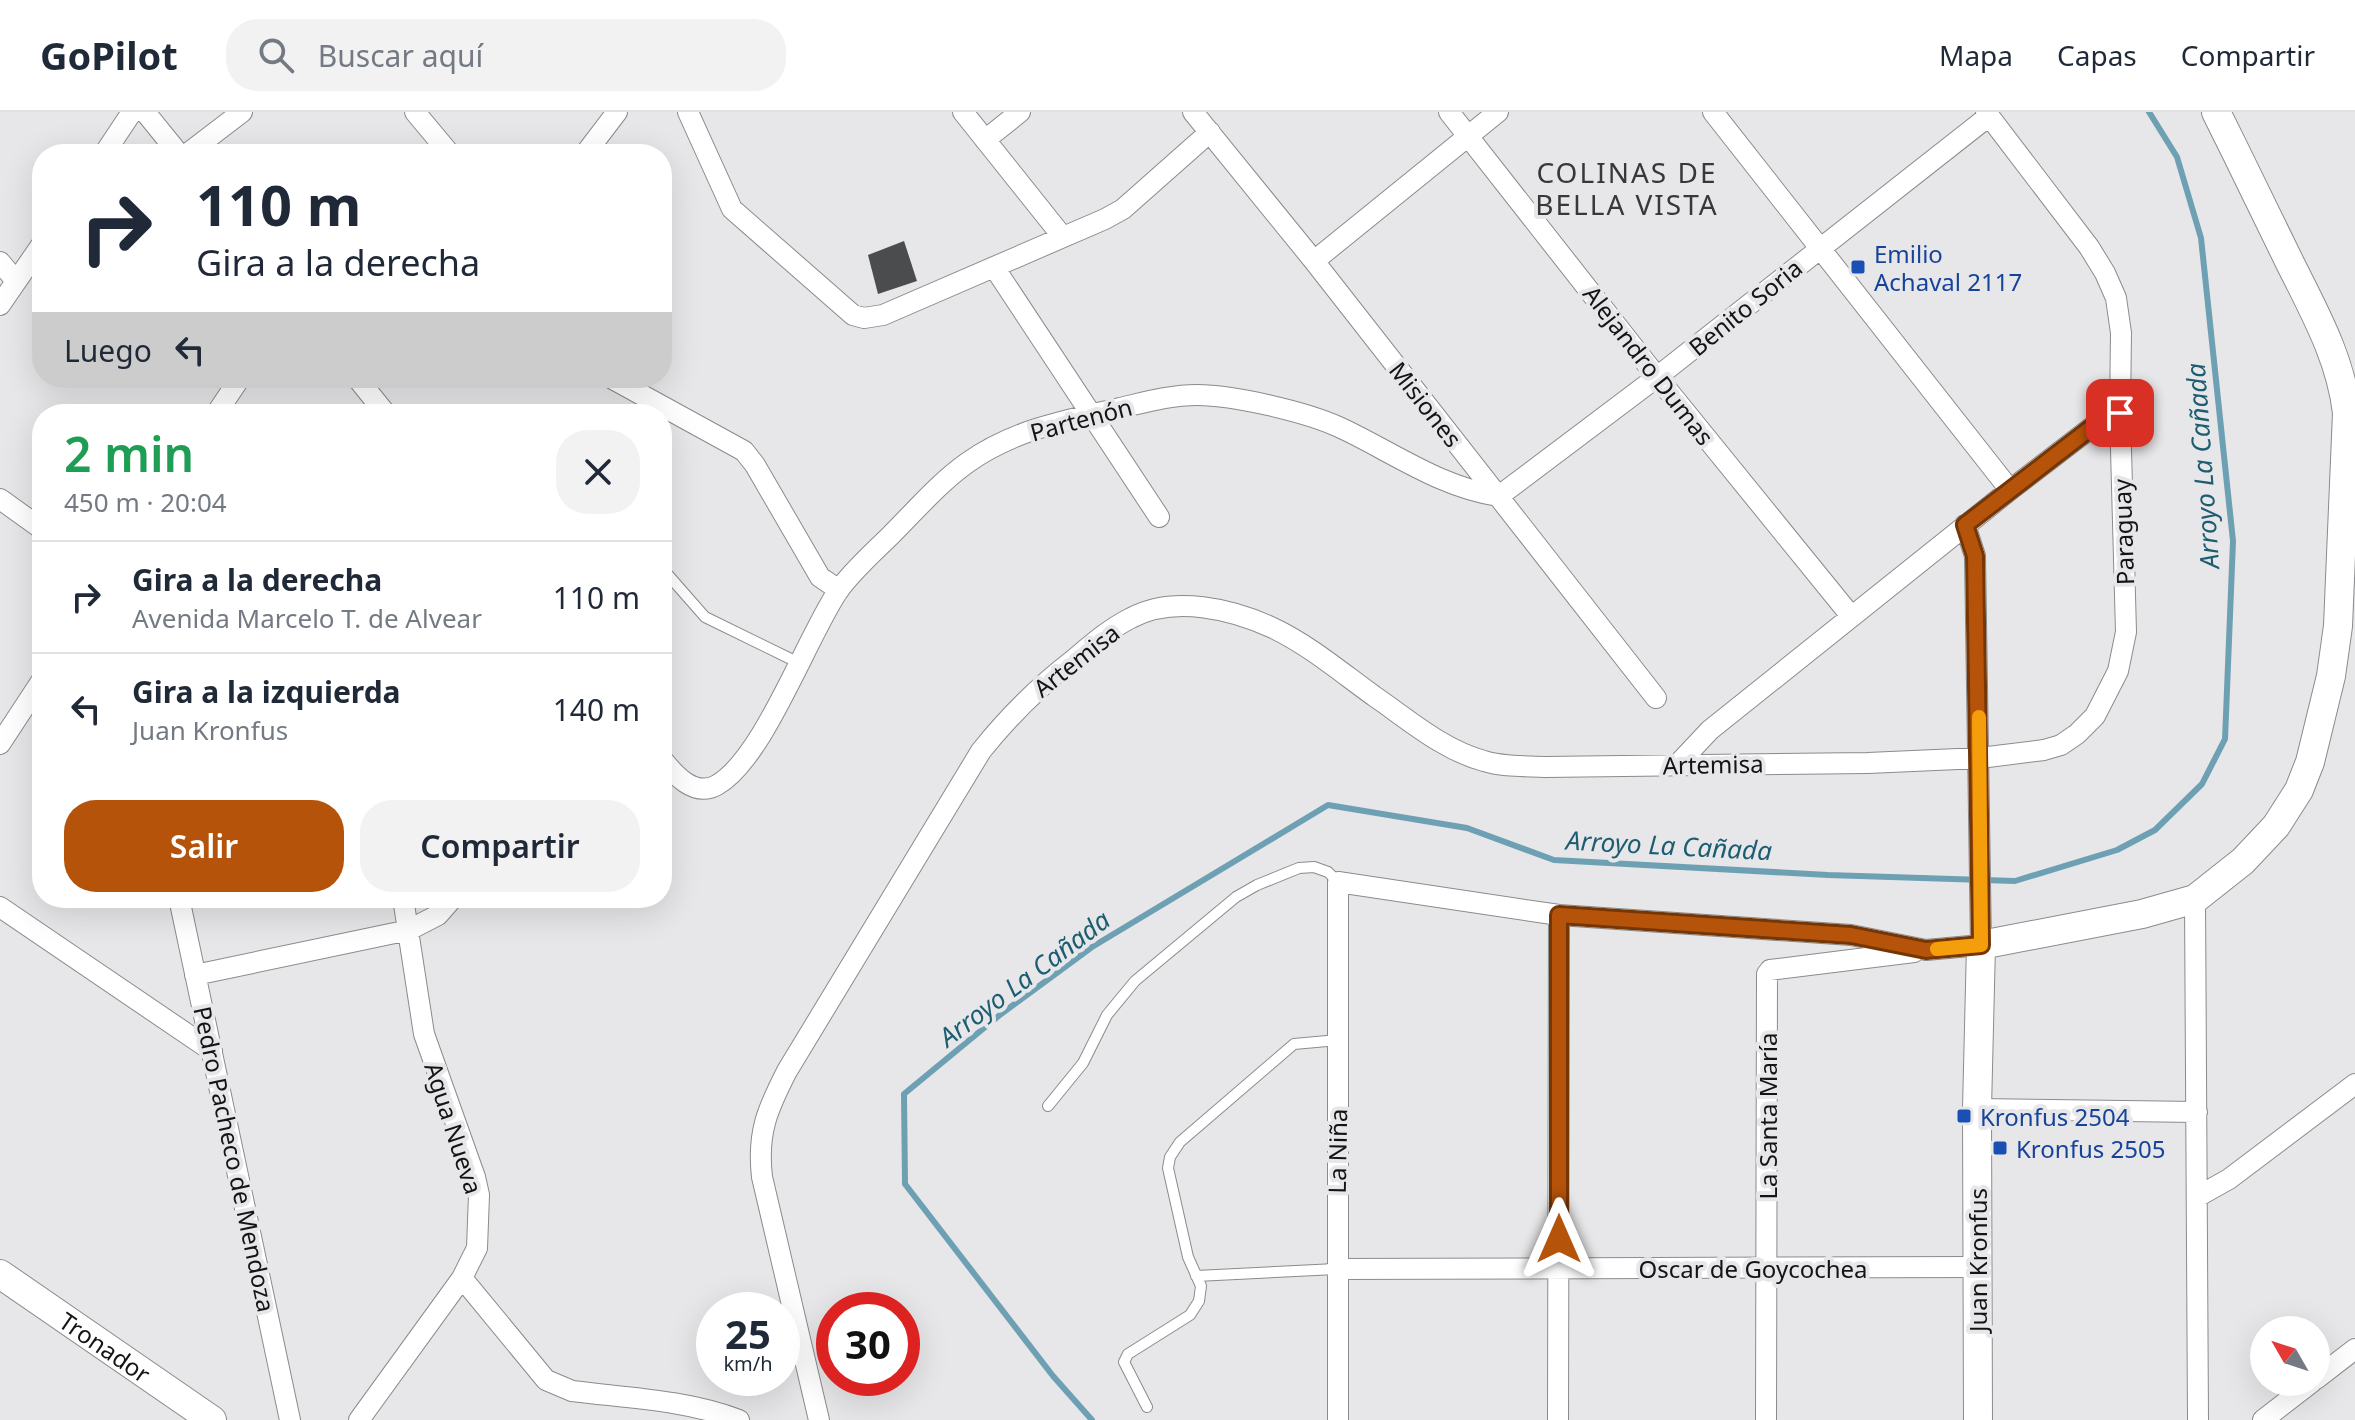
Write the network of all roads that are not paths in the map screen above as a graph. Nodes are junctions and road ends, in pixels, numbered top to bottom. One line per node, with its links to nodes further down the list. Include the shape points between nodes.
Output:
1 (132, 112): 18 (street)
2 (145, 112): 19 (street)
3 (242, 112): 20 (street)
4 (415, 112): 21 (street)
5 (617, 112): 22 (street)
6 (688, 112): 28 (street, via 732,209 853,315 883,315)
7 (963, 112): 17 (street)
8 (1020, 112): 17 (street)
9 (1193, 112): 15 (street, Misiones)
10 (1449, 112): 16 (street, Alejandro Dumas)
11 (1498, 112): 16 (street)
12 (1713, 112): 24 (street)
13 (2216, 112): 56 (main road, via 2318,320 2339,370 2347,413 2338,626 2310,762 2276,826)
14 (1987, 114): 24 (street, Benito Soria); 37 (street, Paraguay, via 2105,273 2116,298 2121,333)
15 (1210, 132): 23 (street, via 1123,209); 26 (street, Misiones)
16 (1468, 136): 26 (street); 31 (street, Alejandro Dumas)
17 (985, 140): 23 (street)
18 (111, 144)
19 (171, 144)
20 (200, 144)
21 (442, 144)
22 (593, 144)
23 (1062, 236): 28 (street)
24 (1819, 248): 31 (street, Benito Soria); 39 (street)
25 (32, 258): 29 (street)
26 (1314, 261): 40 (street, Misiones)
27 (0, 262): 29 (street)
28 (994, 267): 38 (street)
29 (16, 281): 30 (street)
30 (0, 305)
31 (1657, 377): 40 (street, Benito Soria); 47 (street, Alejandro Dumas)
32 (365, 388): 34 (street)
33 (629, 388): 35 (street)
34 (378, 404)
35 (658, 404)
36 (672, 411): 46 (street, via 744,451 820,577)
37 (2120, 413): 39 (street, via 2100,421); 52 (street, Paraguay, via 2126,632 2118,671 2095,716 2061,745)
38 (1090, 415): 40 (street, Partenón, via 1174,396 1226,398 1312,416 1451,484); 42 (street); 46 (street, Partenón, via 1042,425 968,463)
39 (2010, 490): 44 (street)
40 (1499, 496): 50 (street, Misiones)
41 (0, 499): 43 (street)
42 (1159, 517)
43 (32, 522)
44 (1965, 525): 47 (street); 52 (street, Juan Kronfus, via 1975,556)
45 (672, 579): 48 (lane, via 705,617)
46 (839, 590): 48 (street, Partenón)
47 (1851, 616): 53 (street, via 1710,730)
48 (799, 663): 54 (street, Partenón, via 752,751 716,786 692,786)
49 (32, 695): 51 (street)
50 (1656, 698)
51 (0, 744)
52 (1980, 758): 53 (street, Artemisa); 63 (street, Juan Kronfus)
53 (1677, 765): 88 (street, Artemisa, via 1545,767 1484,761 1441,742 1274,629 1225,611 1159,609 1133,616 1103,636 1030,695 981,751 770,1104 761,1131 762,1177)
54 (672, 772)
55 (1338, 882): 61 (street); 66 (street, La Niña); 69 (lane, via 1328,872 1299,868 1236,897 1135,981 1107,1015 1083,1063)
56 (2195, 899): 63 (main road); 71 (street)
57 (0, 907): 67 (street)
58 (181, 908): 65 (street, Pedro Pacheco de Mendoza)
59 (405, 908): 62 (street, Agua Nueva)
60 (444, 908): 62 (street)
61 (1559, 915): 64 (street, via 1851,935); 74 (street)
62 (409, 930): 65 (street); 79 (street, Agua Nueva, via 424,1034 479,1195 477,1248)
63 (1981, 945): 64 (street); 70 (main road, Juan Kronfus)
64 (1926, 950): 75 (street, La Santa María, via 1767,974)
65 (195, 975): 67 (street, Pedro Pacheco de Mendoza)
66 (1338, 1040): 76 (street, La Niña); 78 (lane, via 1294,1044 1180,1142 1170,1157 1174,1198)
67 (212, 1051): 85 (street, Pedro Pacheco de Mendoza)
68 (2355, 1084): 72 (street)
69 (1048, 1106)
70 (1977, 1109): 71 (street); 73 (main road, Juan Kronfus)
71 (2197, 1112): 72 (street)
72 (2197, 1197): 93 (street)
73 (1977, 1267): 75 (street, Oscar de Goycochea); 92 (main road, Juan Kronfus)
74 (1559, 1268): 75 (street, Oscar de Goycochea); 76 (street, Oscar de Goycochea); 90 (street)
75 (1767, 1268): 91 (street, La Santa María)
76 (1336, 1269): 78 (lane); 89 (street, La Niña)
77 (0, 1274): 84 (main road, Tronador)
78 (1196, 1276): 83 (lane, via 1199,1301 1190,1315 1128,1354 1124,1362)
79 (462, 1278): 86 (street, Agua Nueva); 87 (street, via 546,1380 557,1386 709,1410)
80 (2355, 1349): 81 (street)
81 (2330, 1369)
82 (2294, 1396): 94 (street)
83 (1147, 1407)
84 (212, 1420)
85 (290, 1420)
86 (359, 1420)
87 (739, 1420)
88 (819, 1420)
89 (1338, 1420)
90 (1558, 1420)
91 (1766, 1420)
92 (1978, 1420)
93 (2198, 1420)
94 (2263, 1420)

